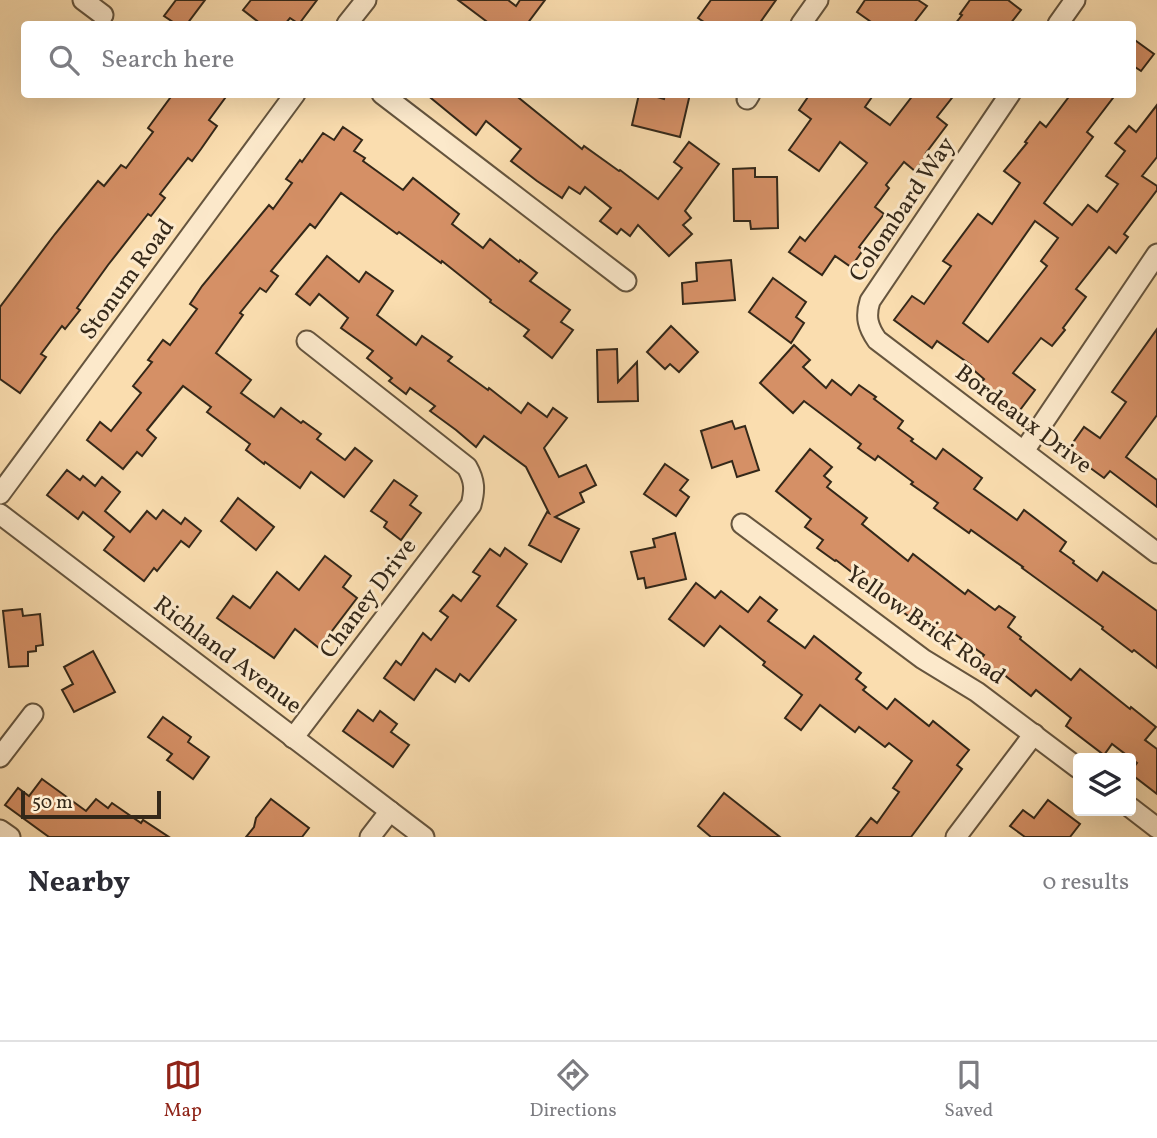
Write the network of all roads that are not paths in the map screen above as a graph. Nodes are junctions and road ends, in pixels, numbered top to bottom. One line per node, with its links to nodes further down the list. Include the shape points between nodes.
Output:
1 (83, 0): 5 (street)
2 (366, 0): 6 (street)
3 (818, 0): 7 (street)
4 (1075, 0): 8 (street)
5 (103, 15)
6 (349, 21)
7 (803, 21)
8 (1060, 21)
9 (292, 98): 17 (street, Stonum Road)
10 (388, 98): 13 (street)
11 (1007, 98): 14 (street, Colombard Way, via 870,301)
12 (1157, 254): 16 (street)
13 (626, 281)
14 (867, 321): 16 (street, Bordeaux Drive, via 877,340)
15 (307, 341): 23 (street, Chaney Drive, via 467,467 475,492 471,505)
16 (1024, 451): 20 (street, Bordeaux Drive)
17 (0, 494)
18 (0, 514): 23 (street, Richland Avenue)
19 (742, 524): 22 (street, Yellow Brick Road, via 923,659)
20 (1157, 552)
21 (33, 714): 24 (street)
22 (1034, 734): 25 (street, Yellow Brick Road); 33 (street)
23 (293, 738): 26 (street, Richland Avenue)
24 (0, 757)
25 (1073, 764)
26 (390, 811): 31 (street); 32 (street, Richland Avenue)
27 (1136, 812): 28 (street)
28 (1157, 828)
29 (0, 830): 30 (street)
30 (10, 837)
31 (370, 837)
32 (424, 837)
33 (956, 837)

